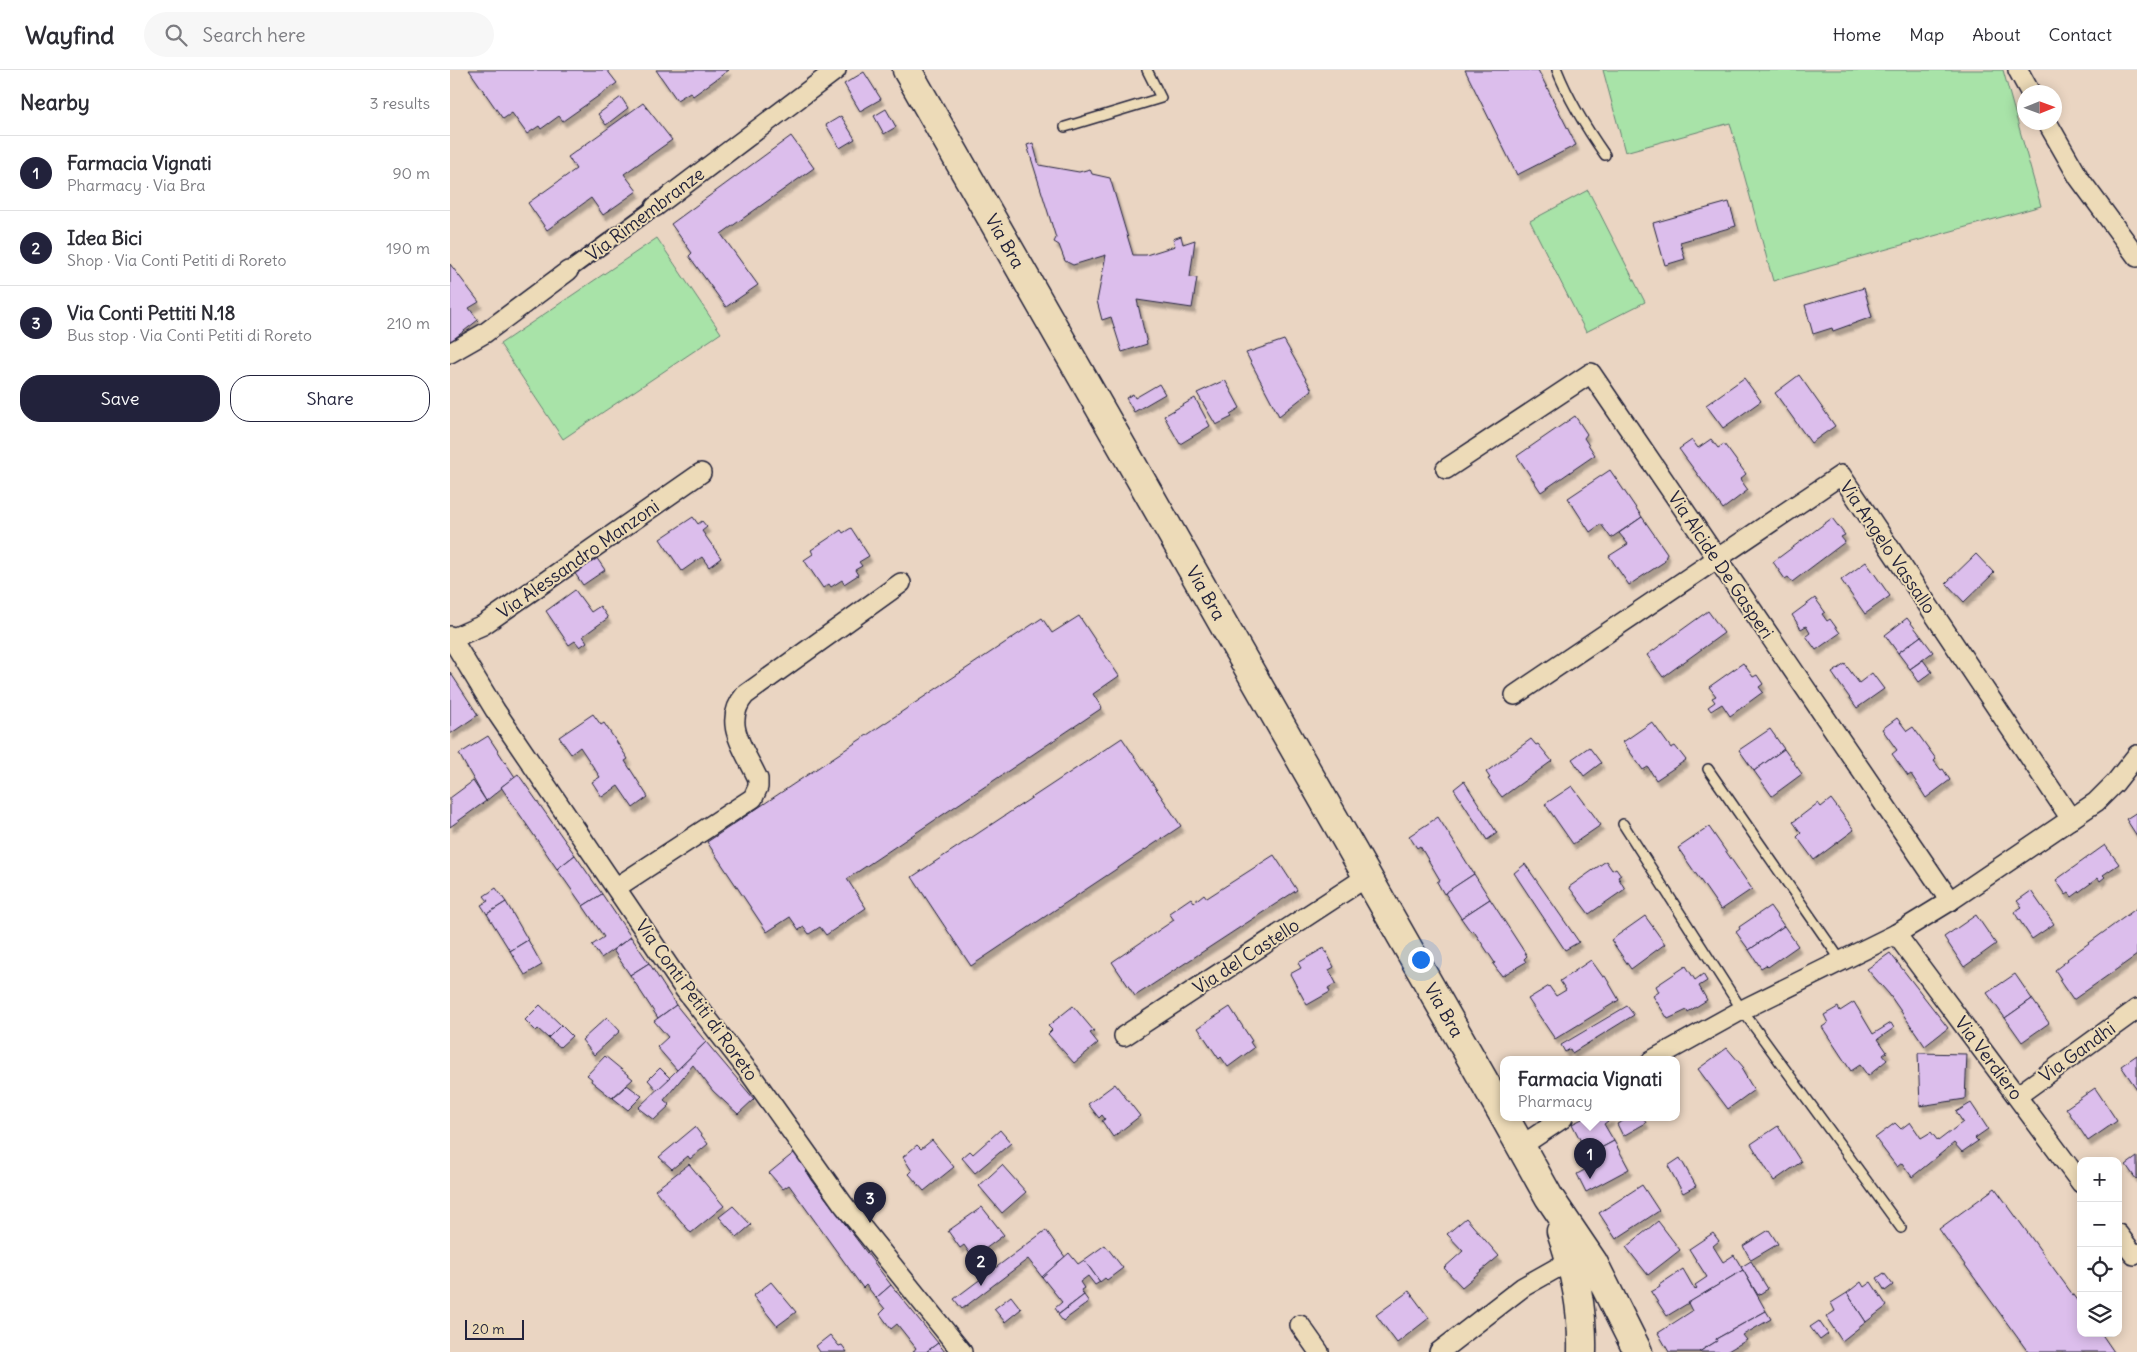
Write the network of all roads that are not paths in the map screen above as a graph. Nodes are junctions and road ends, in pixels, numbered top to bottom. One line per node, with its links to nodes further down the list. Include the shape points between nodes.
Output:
1 (836, 70): 10 (street, Via Rimembranze)
2 (907, 70): 24 (main road, Via Bra)
3 (1147, 70): 7 (lane, via 1161,98)
4 (1556, 70): 9 (lane, via 1579,114)
5 (2018, 70): 6 (street)
6 (2026, 85)
7 (1064, 127)
8 (2052, 130): 11 (street, via 2080,178)
9 (1606, 154)
10 (655, 207): 12 (street, Via Rimembranze)
11 (2137, 257)
12 (568, 271): 13 (street, Via Rimembranze, via 484,333)
13 (450, 353)
14 (1446, 469): 16 (street, Via Alcide De Gasperi, via 1591,373)
15 (701, 473): 18 (street, Via Alessandro Manzoni, via 483,625)
16 (1716, 558): 19 (street, Via Angelo Vassallo); 22 (street, Via Angelo Vassallo, via 1841,475); 26 (street, Via Alcide De Gasperi)
17 (901, 584): 25 (street, via 745,694 736,705 734,715 735,728 758,779 753,798)
18 (451, 637): 25 (street, Via Conti Petiti di Roreto, via 495,710)
19 (1515, 696)
20 (2137, 755): 22 (street, via 2096,802)
21 (1708, 770): 28 (lane)
22 (2071, 820): 26 (street)
23 (1623, 824): 30 (lane)
24 (1368, 876): 31 (street, Via del Castello); 34 (main road, Via Bra)
25 (617, 887): 44 (street, Via Conti Petiti di Roreto, via 685,990 749,1072 843,1204)
26 (1950, 901): 27 (street)
27 (1896, 934): 28 (street); 33 (street, Via Verdiero)
28 (1842, 962): 30 (street)
29 (2137, 1009): 33 (street, Via Gandhi)
30 (1742, 1010): 32 (street); 39 (lane)
31 (1124, 1036)
32 (1659, 1056)
33 (2017, 1096): 38 (street, Via Verdiero)
34 (1500, 1110)
35 (1506, 1121): 37 (main road, Via Bra)
36 (1558, 1121): 37 (street)
37 (1521, 1146): 42 (main road, Via Bra)
38 (2077, 1178)
39 (1901, 1228)
40 (2122, 1239): 41 (street)
41 (2135, 1254)
42 (1578, 1256): 46 (street, via 1523,1287); 47 (main road, Via Bra); 48 (main road, Via Bra, via 1593,1262)
43 (1300, 1325): 45 (street)
44 (962, 1352)
45 (1319, 1352)
46 (1439, 1352)
47 (1582, 1352)
48 (1638, 1352)

